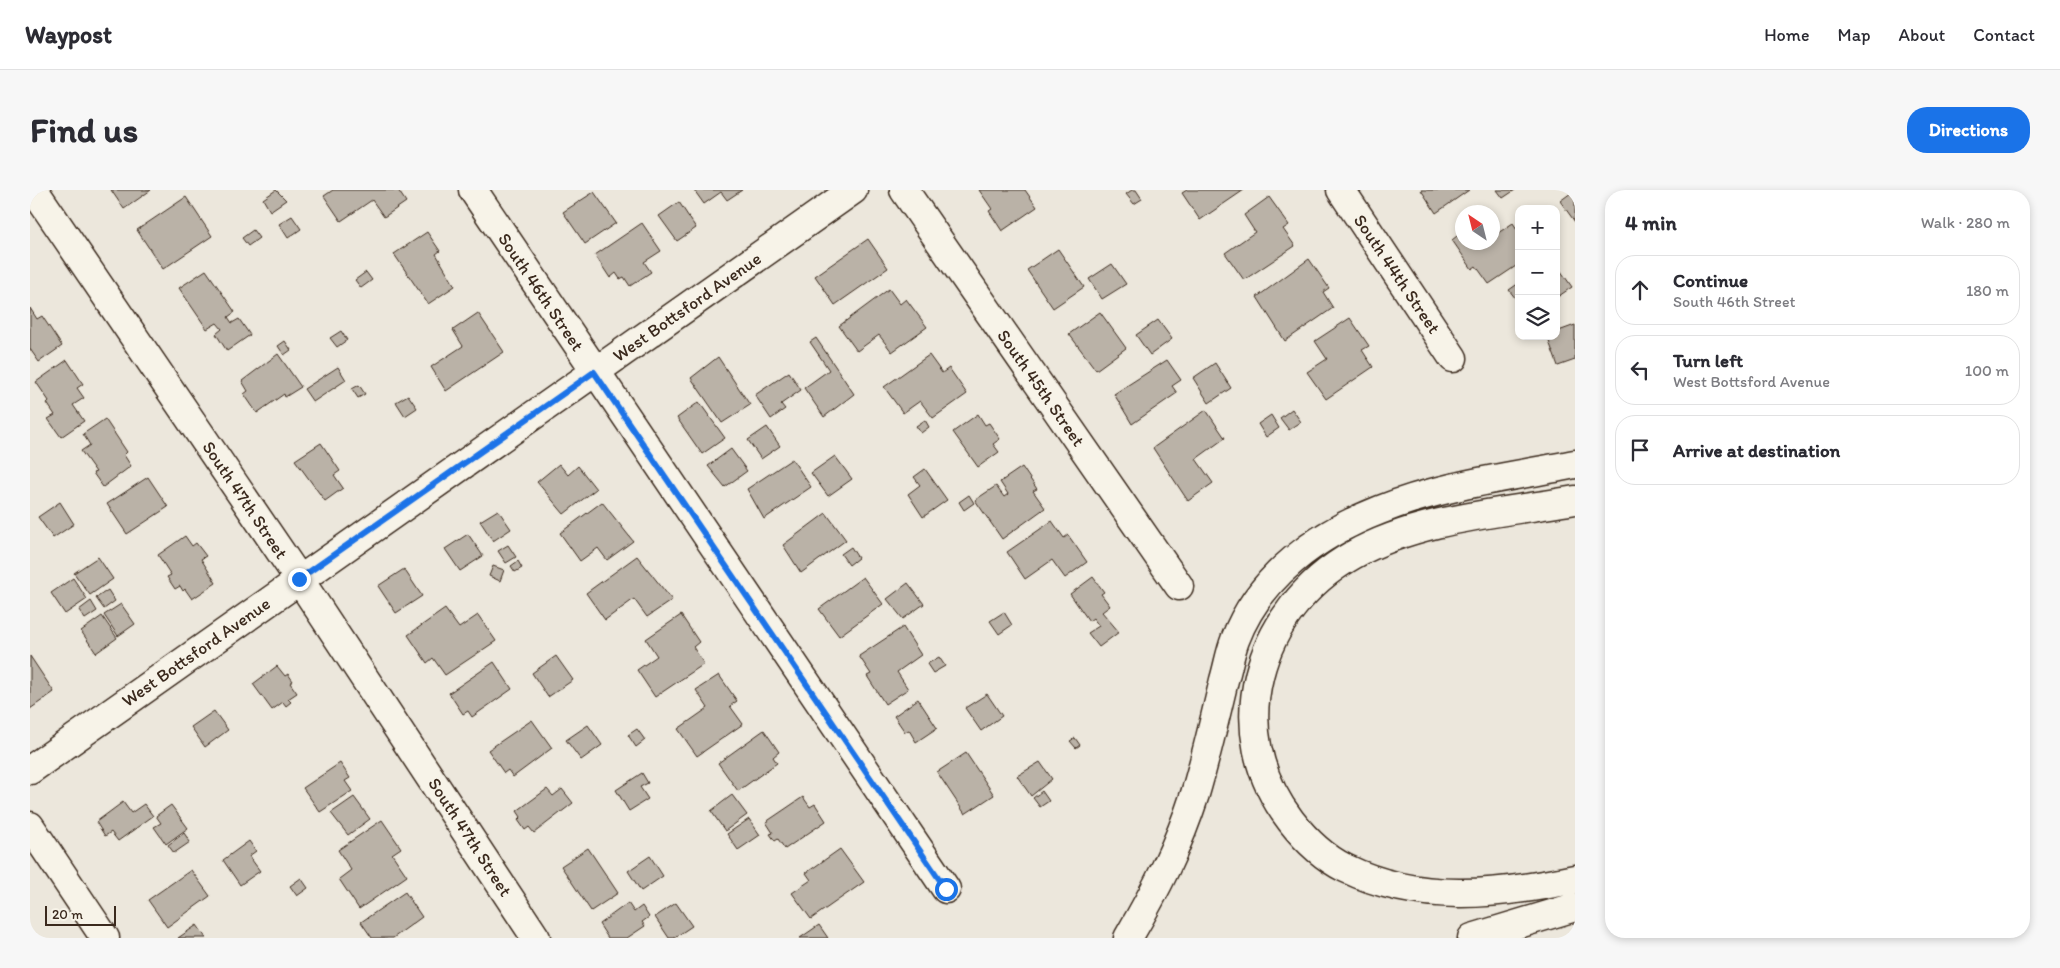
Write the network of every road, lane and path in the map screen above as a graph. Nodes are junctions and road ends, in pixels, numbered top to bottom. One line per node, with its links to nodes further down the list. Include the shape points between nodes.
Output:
1 (34, 190): 10 (main road, South 47th Street)
2 (473, 190): 7 (main road, South 46th Street)
3 (853, 190): 7 (main road, West Bottsford Avenue)
4 (904, 190): 11 (main road, South 45th Street)
5 (1341, 190): 6 (main road, South 44th Street)
6 (1453, 358)
7 (594, 372): 10 (main road, West Bottsford Avenue); 15 (main road, South 46th Street)
8 (1575, 464): 19 (main road, via 1434,493 1381,509 1354,520 1302,551 1276,575 1253,606 1235,640 1195,792 1176,848)
9 (1575, 500): 14 (main road, via 1437,524 1398,535 1345,561 1323,576 1297,600 1277,630 1260,672 1254,697 1253,724 1261,768 1272,793 1301,833 1344,867 1396,887 1427,892 1493,894)
10 (299, 579): 12 (main road, West Bottsford Avenue); 18 (main road, South 47th Street)
11 (1179, 586)
12 (30, 770)
13 (30, 826): 17 (main road)
14 (1575, 879)
15 (946, 889)
16 (1575, 907): 20 (main road)
17 (105, 938)
18 (536, 938)
19 (1128, 938)
20 (1472, 938)

